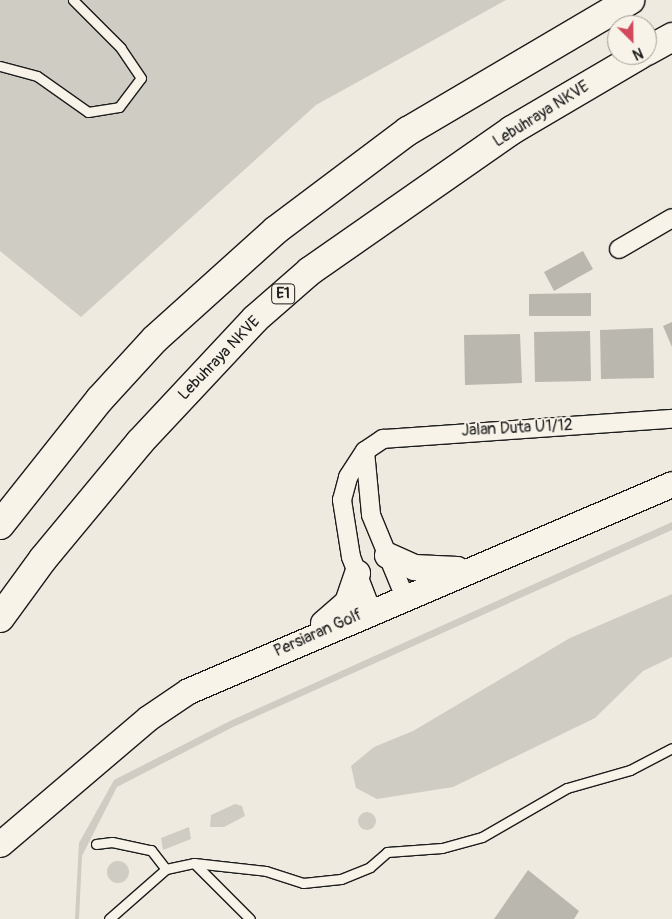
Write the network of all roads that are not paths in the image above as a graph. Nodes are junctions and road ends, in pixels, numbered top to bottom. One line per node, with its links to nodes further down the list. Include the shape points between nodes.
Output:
1 (73, 0): 6 (lane, via 121,48 141,78 119,107 88,112 38,76)
2 (630, 0): 14 (highway, via 408,131 276,230 155,339 100,399)
3 (672, 37): 4 (highway)
4 (657, 45)
5 (623, 65): 20 (highway, Lebuhraya NKVE / E1, via 512,130 310,272 262,313 140,442)
6 (0, 66)
7 (672, 218): 8 (street)
8 (619, 249)
9 (672, 419): 10 (street, Jalan Duta U1/12, via 394,435)
10 (366, 451): 12 (street); 13 (street, via 348,477 342,500)
11 (672, 484): 16 (street, Persiaran Golf)
12 (371, 515): 13 (street); 15 (street)
13 (342, 524): 17 (street)
14 (0, 525)
15 (387, 556): 16 (street, via 431,570); 18 (street)
16 (471, 567): 18 (street, Persiaran Golf)
17 (357, 573): 19 (street); 21 (street, via 340,611)
18 (404, 595): 19 (street, Persiaran Golf)
19 (371, 609): 21 (street, Persiaran Golf)
20 (0, 618)
21 (290, 646): 23 (street, Persiaran Golf, via 188,691 148,718)
22 (672, 748): 25 (lane, via 630,770 567,788 482,837 442,848 387,852 370,867 341,880 303,883 266,871)
23 (0, 844)
24 (96, 844): 26 (lane, via 112,842 151,850)
25 (194, 863): 26 (lane); 28 (lane)
26 (166, 869): 27 (lane)
27 (109, 919)
28 (250, 919)

